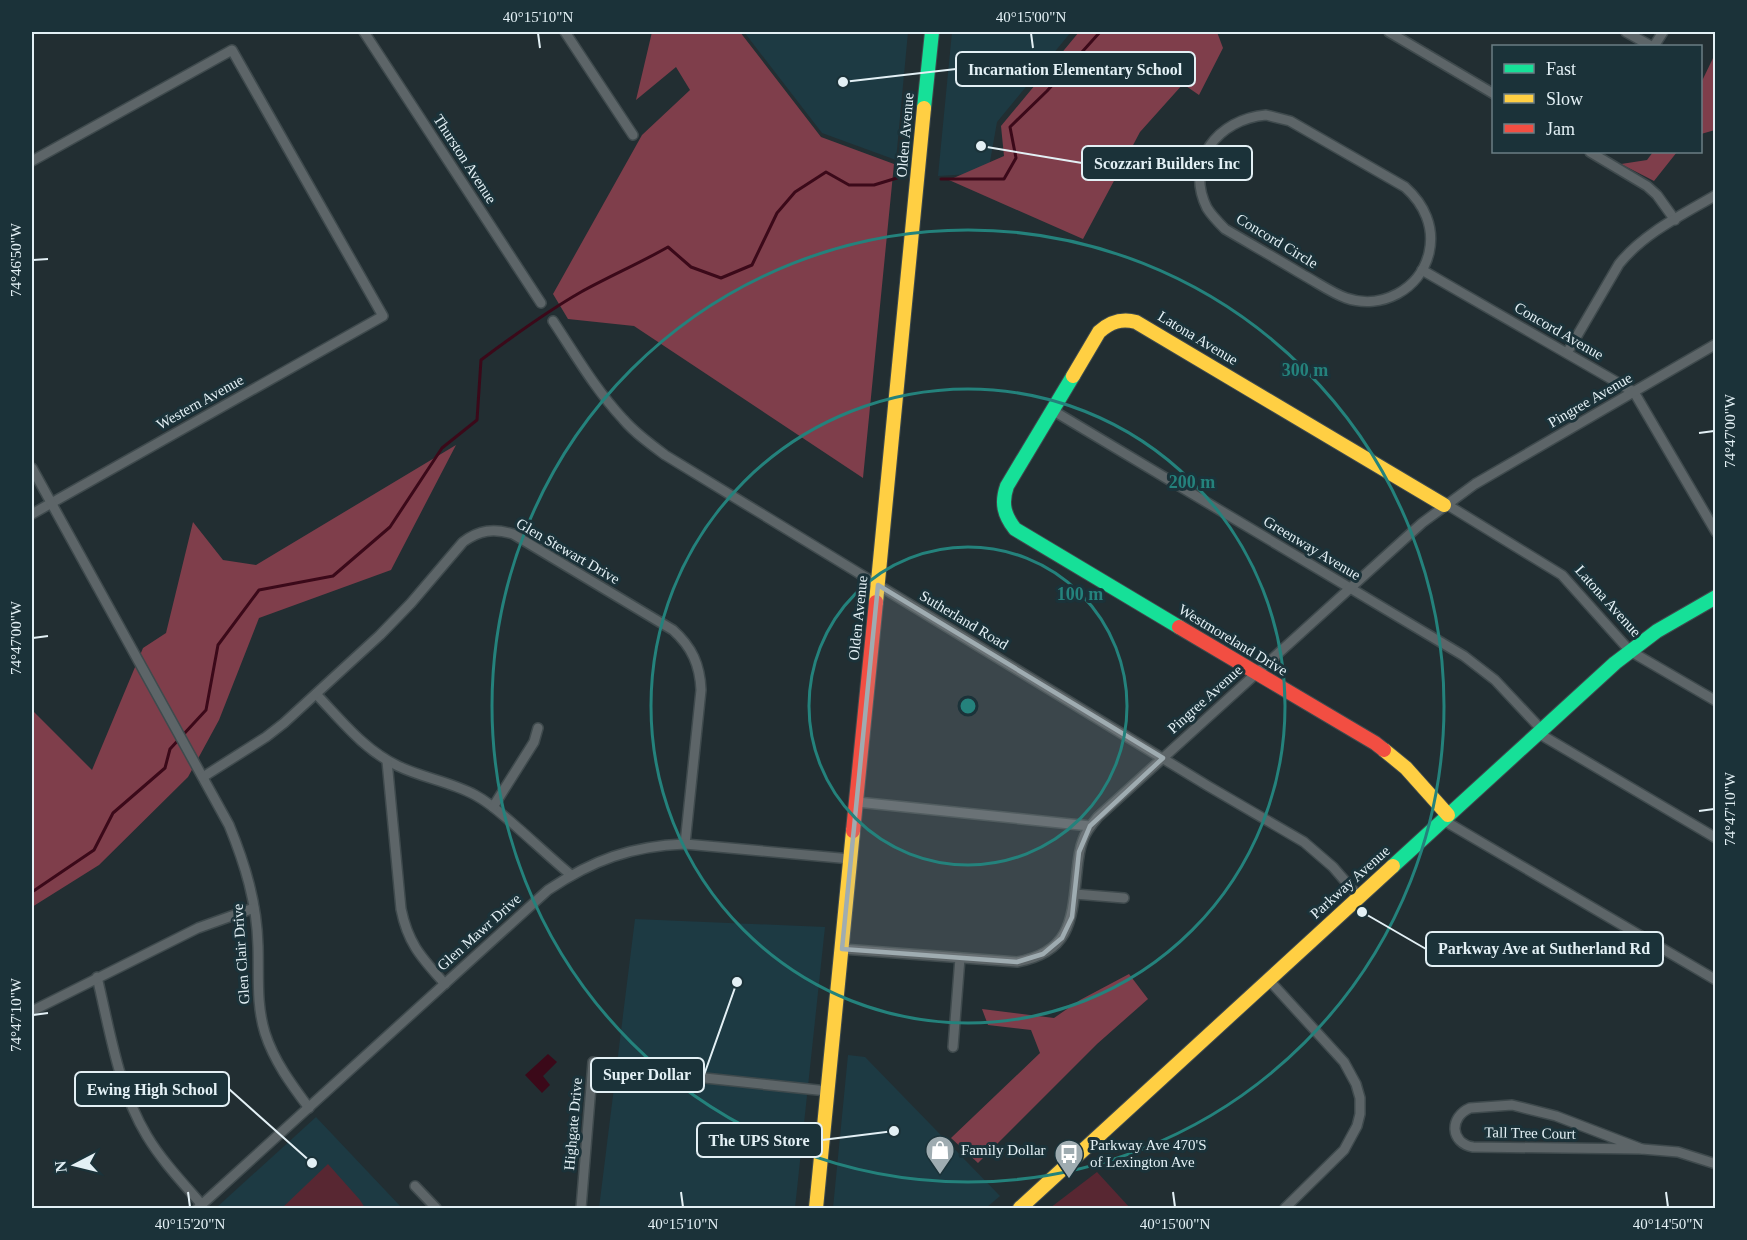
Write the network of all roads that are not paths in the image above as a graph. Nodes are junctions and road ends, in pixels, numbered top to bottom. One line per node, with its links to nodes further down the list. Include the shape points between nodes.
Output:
1 (364, 32): 16 (street, Thurston Avenue)
2 (565, 32): 10 (street)
3 (932, 32): 28 (main road, Olden Avenue)
4 (1389, 32): 9 (street)
5 (1626, 32): 7 (street)
6 (1663, 32): 8 (street)
7 (1651, 45)
8 (1654, 45)
9 (1492, 93)
10 (633, 135)
11 (1593, 153): 14 (street, via 1647,186)
12 (32, 162): 24 (street, Western Avenue, via 232,50 383,316)
13 (1716, 195): 14 (street)
14 (1675, 220): 19 (street, via 1639,243 1619,264)
15 (1422, 270): 15 (street, Concord Circle, via 1406,289 1383,300 1356,301 1338,295 1214,219 1200,184 1209,146 1222,131 1240,120 1252,116 1280,117 1405,187 1422,206 1430,229 1431,242); 19 (street, Concord Avenue)
16 (541, 303)
17 (553, 321): 28 (street, Sutherland Road, via 596,387 641,437)
18 (1716, 344): 20 (street, Pingree Avenue)
19 (1567, 353): 20 (street, Concord Avenue)
20 (1634, 392): 25 (street, Pingree Avenue); 27 (street, Concord Avenue)
21 (1052, 410): 23 (main road, Latona Avenue); 25 (main road, Latona Avenue, via 1099,332 1114,321 1135,320); 29 (street, Greenway Avenue)
22 (32, 468): 24 (street, Glen Clair Drive)
23 (1003, 499): 32 (main road, Westmoreland Drive, via 1005,514 1015,529)
24 (51, 503): 26 (street, Western Avenue); 39 (street, Glen Clair Drive)
25 (1445, 504): 29 (street, Pingree Avenue); 31 (street, Latona Avenue, via 1562,575)
26 (32, 514)
27 (1716, 532)
28 (878, 585): 37 (street, Sutherland Road); 40 (main road, Olden Avenue)
29 (1350, 588): 32 (street, Pingree Avenue); 36 (street, Greenway Avenue, via 1478,666)
30 (1716, 597): 31 (main road, Parkway Avenue)
31 (1630, 651): 34 (street, Latona Avenue); 36 (main road, Parkway Avenue)
32 (1257, 673): 37 (street, Pingree Avenue); 42 (main road, Westmoreland Drive, via 1389,753)
33 (316, 694): 38 (street, via 355,735); 39 (street, Glen Stewart Drive, via 266,737); 45 (street, Glen Stewart Drive, via 411,603 463,542 491,530 513,534 673,630 691,649 701,690)
34 (1716, 701)
35 (538, 728): 41 (street, via 534,742)
36 (1540, 731): 42 (main road, Parkway Avenue); 44 (street, Greenway Avenue)
37 (1163, 759): 43 (street, Pingree Avenue); 49 (street, Sutherland Road, via 1304,842)
38 (387, 760): 41 (street, via 458,787); 57 (street, via 404,926 419,954)
39 (202, 777): 51 (street, Glen Clair Drive, via 241,855)
40 (857, 802): 43 (street); 46 (main road, Olden Avenue)
41 (493, 807): 47 (street)
42 (1446, 817): 49 (main road, Parkway Avenue); 56 (street)
43 (1090, 826): 48 (street, Pingree Avenue, via 1079,852)
44 (1716, 838)
45 (685, 844): 46 (street, Glen Mawr Drive); 47 (street, Glen Mawr Drive, via 618,854)
46 (851, 859): 52 (main road, Olden Avenue)
47 (571, 875): 57 (street, Glen Mawr Drive, via 548,890)
48 (1074, 894): 50 (street); 53 (street, Pingree Avenue, via 1068,928 1043,954 1017,962)
49 (1359, 897): 55 (main road, Parkway Avenue)
50 (1124, 898)
51 (254, 908): 54 (street, via 198,928); 61 (street, Glen Clair Drive, via 264,1032 280,1068)
52 (842, 949): 53 (street, Pingree Avenue); 60 (main road, Olden Avenue)
53 (960, 958): 59 (street)
54 (97, 977): 58 (street); 65 (street, via 119,1070 135,1114)
55 (1268, 980): 69 (main road, Parkway Avenue); 70 (street, via 1344,1062 1360,1098 1360,1114 1352,1139)
56 (1716, 980)
57 (445, 984): 61 (street, Glen Mawr Drive)
58 (32, 1011)
59 (953, 1047)
60 (827, 1091): 67 (street, Highgate Drive, via 629,1070 593,1062); 68 (main road, Olden Avenue)
61 (309, 1108): 65 (street, Glen Mawr Drive)
62 (1642, 1149): 62 (street, Tall Tree Court, via 1556,1116 1512,1106 1470,1108 1458,1116 1455,1130 1462,1143 1469,1146); 63 (street, Tall Tree Court, via 1678,1152)
63 (1716, 1164)
64 (415, 1186): 66 (street)
65 (200, 1207)
66 (436, 1209)
67 (581, 1209)
68 (816, 1209)
69 (1020, 1209)
70 (1285, 1209)

